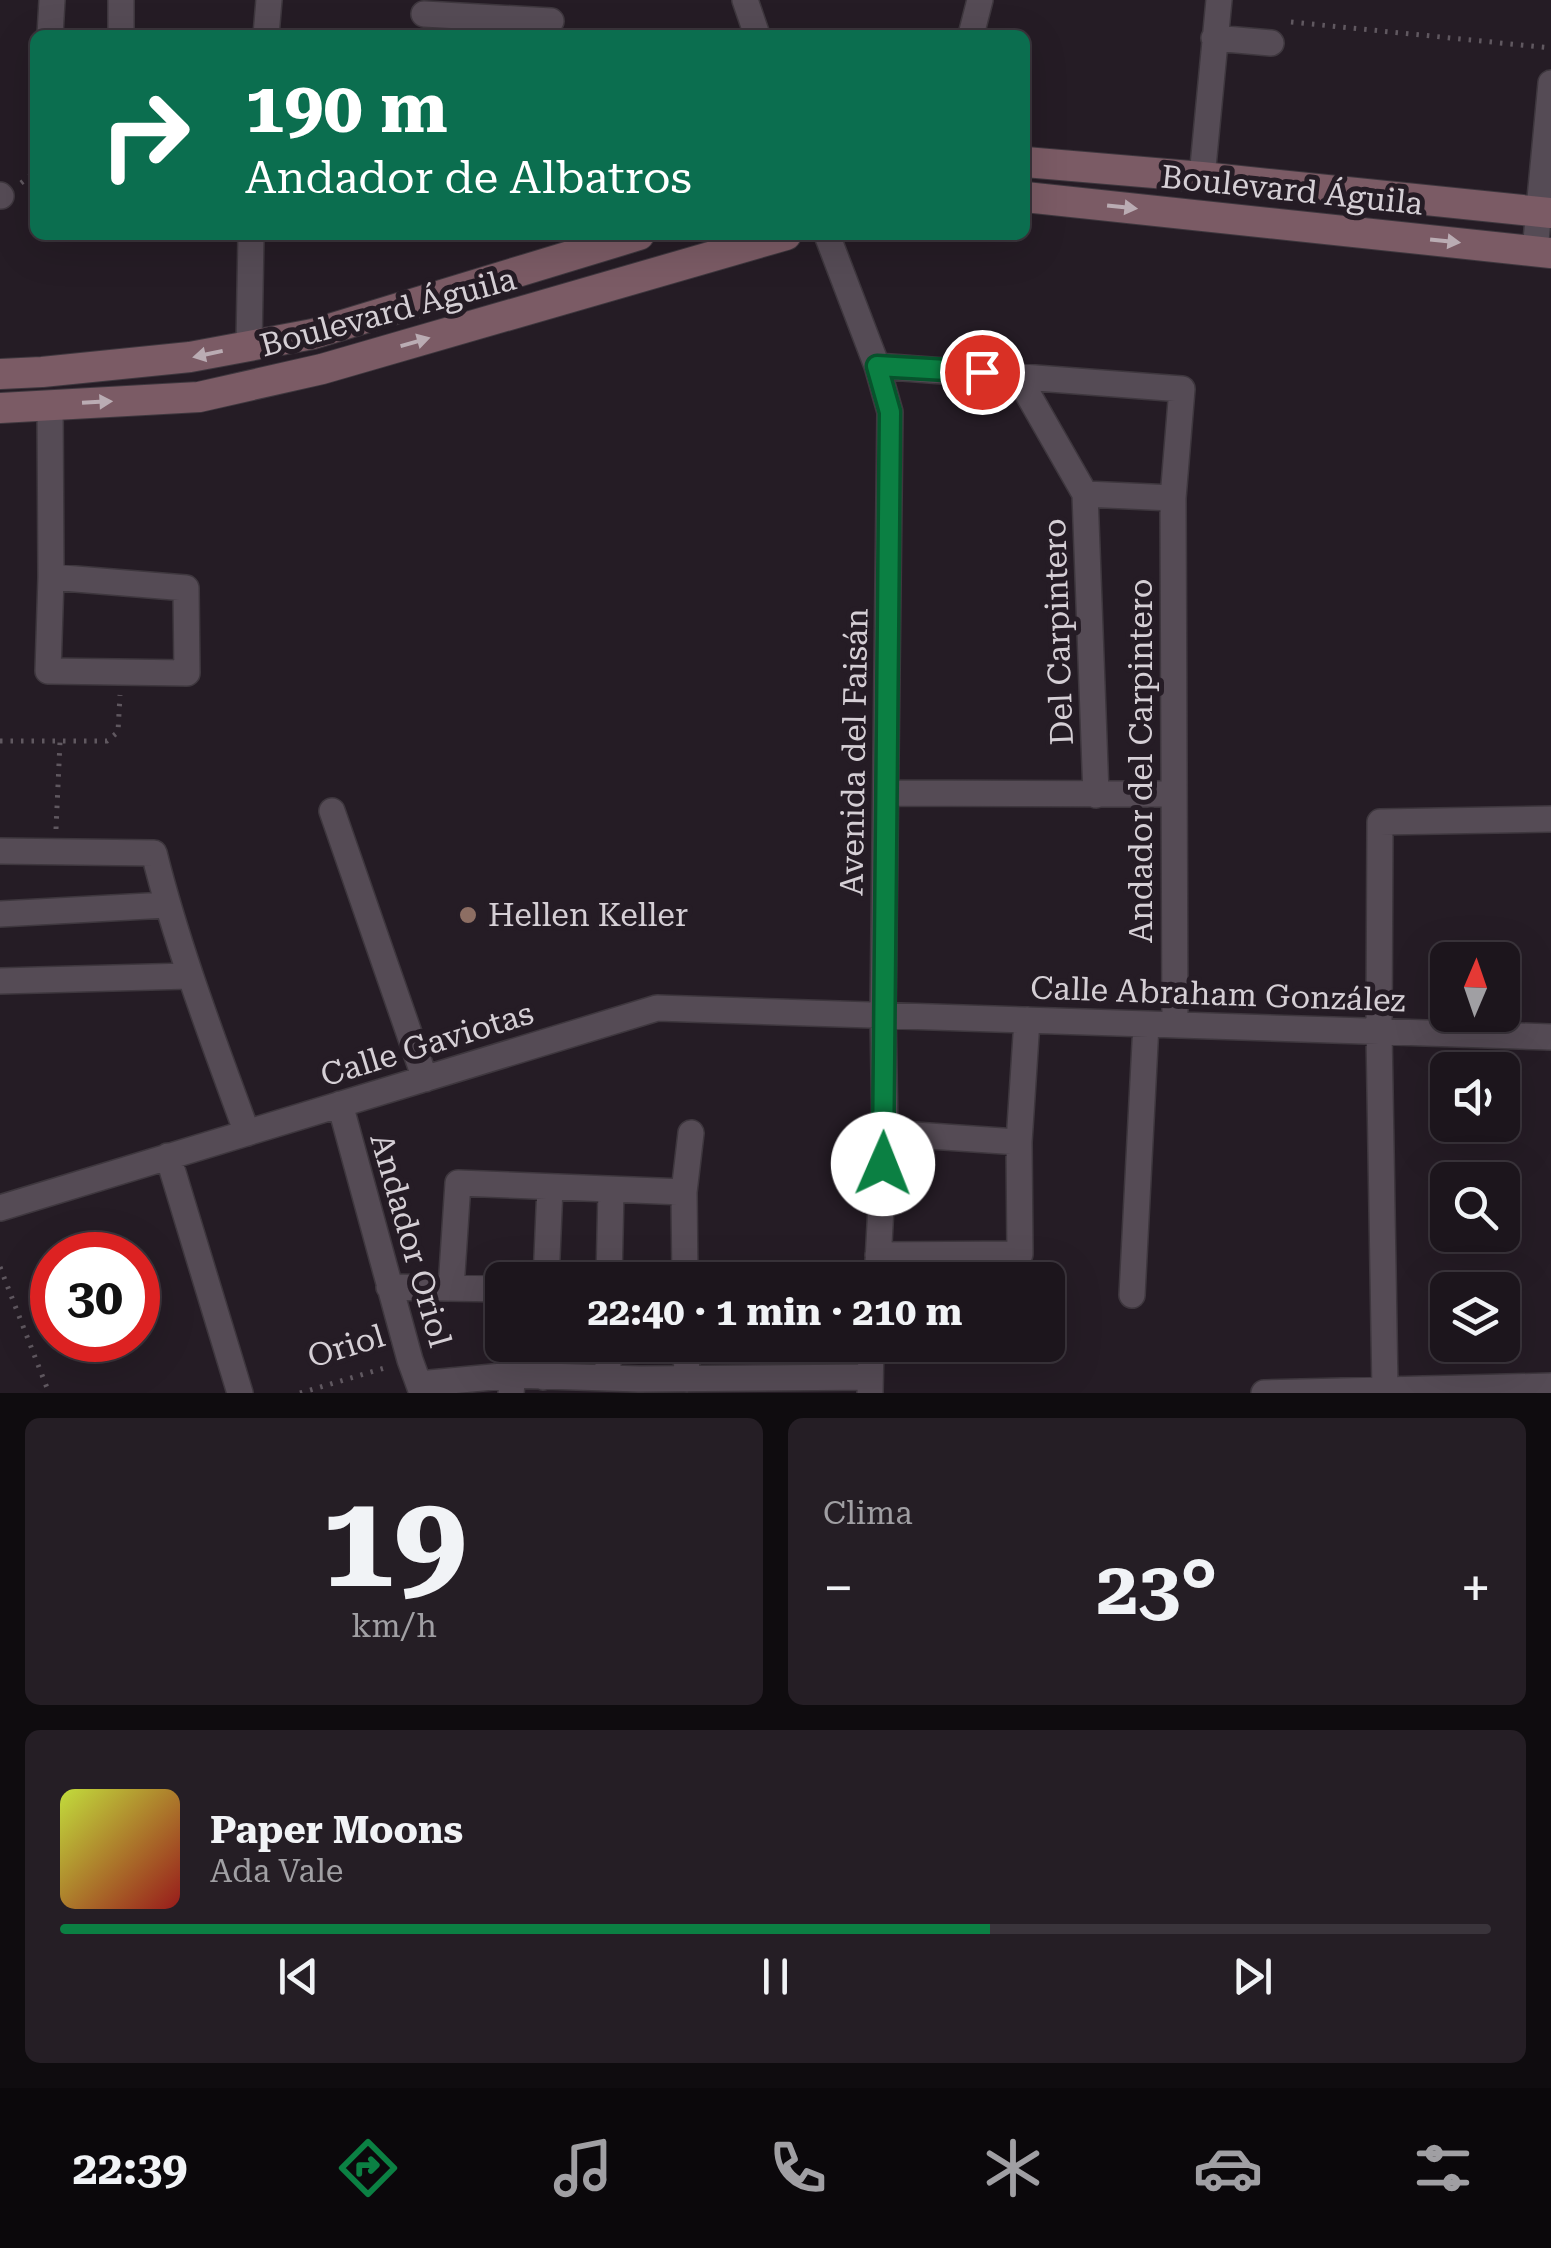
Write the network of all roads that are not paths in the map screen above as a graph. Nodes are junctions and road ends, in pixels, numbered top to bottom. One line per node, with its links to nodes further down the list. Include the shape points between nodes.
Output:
1 (52, 0): 9 (street)
2 (121, 0): 10 (street)
3 (268, 0): 11 (street)
4 (745, 0): 12 (street)
5 (980, 0): 13 (street)
6 (1219, 0): 14 (street)
7 (422, 16): 8 (street)
8 (551, 18)
9 (50, 30)
10 (121, 30)
11 (266, 30)
12 (755, 30)
13 (972, 30)
14 (1214, 38): 15 (street); 18 (street)
15 (1271, 43)
16 (1551, 83): 20 (street)
17 (1030, 162): 18 (street, Boulevard Águila)
18 (1202, 177): 20 (street, Boulevard Águila)
19 (1030, 198): 25 (street, Boulevard Águila, one-way to 25)
20 (1545, 213): 25 (street)
21 (251, 240): 26 (street)
22 (605, 240): 26 (street, Boulevard Águila, via 313,334)
23 (769, 240): 30 (street, Boulevard Águila, one-way to 23, via 199,396 322,369)
24 (830, 240): 27 (street, Avenida del Faisán)
25 (1543, 252)
26 (249, 345): 28 (street, Boulevard Águila, one-way to 28, via 190,357)
27 (877, 366): 29 (street); 35 (street, Avenida del Faisán, via 890,412)
28 (0, 374)
29 (1018, 375): 32 (street); 33 (street, Andador del Carpintero, via 1182,389)
30 (50, 404): 31 (street, Boulevard Águila); 34 (street)
31 (0, 408)
32 (1086, 494): 33 (street, Del Carpintero); 37 (street, Del Carpintero)
33 (1173, 498): 36 (street, Andador del Carpintero)
34 (51, 577): 34 (street, via 186,588 187,674 48,671)
35 (886, 792): 37 (street, Del Carpintero); 45 (street, Avenida del Faisán)
36 (1174, 794): 37 (street, Del Carpintero); 48 (street, Andador del Carpintero)
37 (1096, 795)
38 (332, 812): 51 (street)
39 (1551, 819): 49 (street, via 1380,822)
40 (0, 851): 41 (street, via 154,853)
41 (167, 905): 42 (street); 43 (street)
42 (0, 914)
43 (188, 976): 44 (street); 53 (street)
44 (0, 981)
45 (883, 1016): 46 (street, Calle Abraham González); 51 (street, Calle Gaviotas, via 658,1008); 55 (street, Avenida del Faisán)
46 (1027, 1020): 47 (street, Calle Abraham González); 56 (street)
47 (1146, 1024): 48 (street, Calle Abraham González); 70 (street)
48 (1175, 1025): 49 (street, Calle Abraham González)
49 (1379, 1031): 50 (street, Calle Abraham González); 82 (street)
50 (1551, 1037)
51 (425, 1078): 52 (street, Calle Gaviotas)
52 (340, 1104): 53 (street, Calle Gaviotas); 67 (street, Andador Oriol)
53 (247, 1133): 57 (street, Calle Gaviotas)
54 (691, 1133): 60 (street)
55 (884, 1133): 56 (street); 65 (street, Avenida del Faisán)
56 (1019, 1142): 66 (street, via 1020,1254)
57 (168, 1156): 61 (street, Calle Gaviotas); 83 (street)
58 (550, 1187): 59 (street); 62 (street); 68 (street, via 458,1183)
59 (610, 1190): 60 (street); 63 (street)
60 (684, 1192): 64 (street)
61 (0, 1208)
62 (547, 1262)
63 (609, 1262)
64 (685, 1262)
65 (878, 1262)
66 (939, 1262)
67 (389, 1287): 68 (street, Oriol); 77 (street, Andador Oriol)
68 (451, 1288): 69 (street, Oriol)
69 (485, 1288)
70 (1132, 1295)
71 (543, 1362): 74 (street)
72 (608, 1362): 75 (street)
73 (687, 1362): 76 (street)
74 (543, 1377): 75 (street, Oriol); 78 (street, Oriol)
75 (608, 1377): 80 (street, Oriol)
76 (687, 1378): 79 (street, Oriol); 80 (street, Oriol)
77 (417, 1379): 78 (street, Oriol)
78 (512, 1384)
79 (869, 1385)
80 (639, 1386)
81 (1551, 1386): 82 (street)
82 (1385, 1390): 84 (street)
83 (240, 1393)
84 (1264, 1393)

